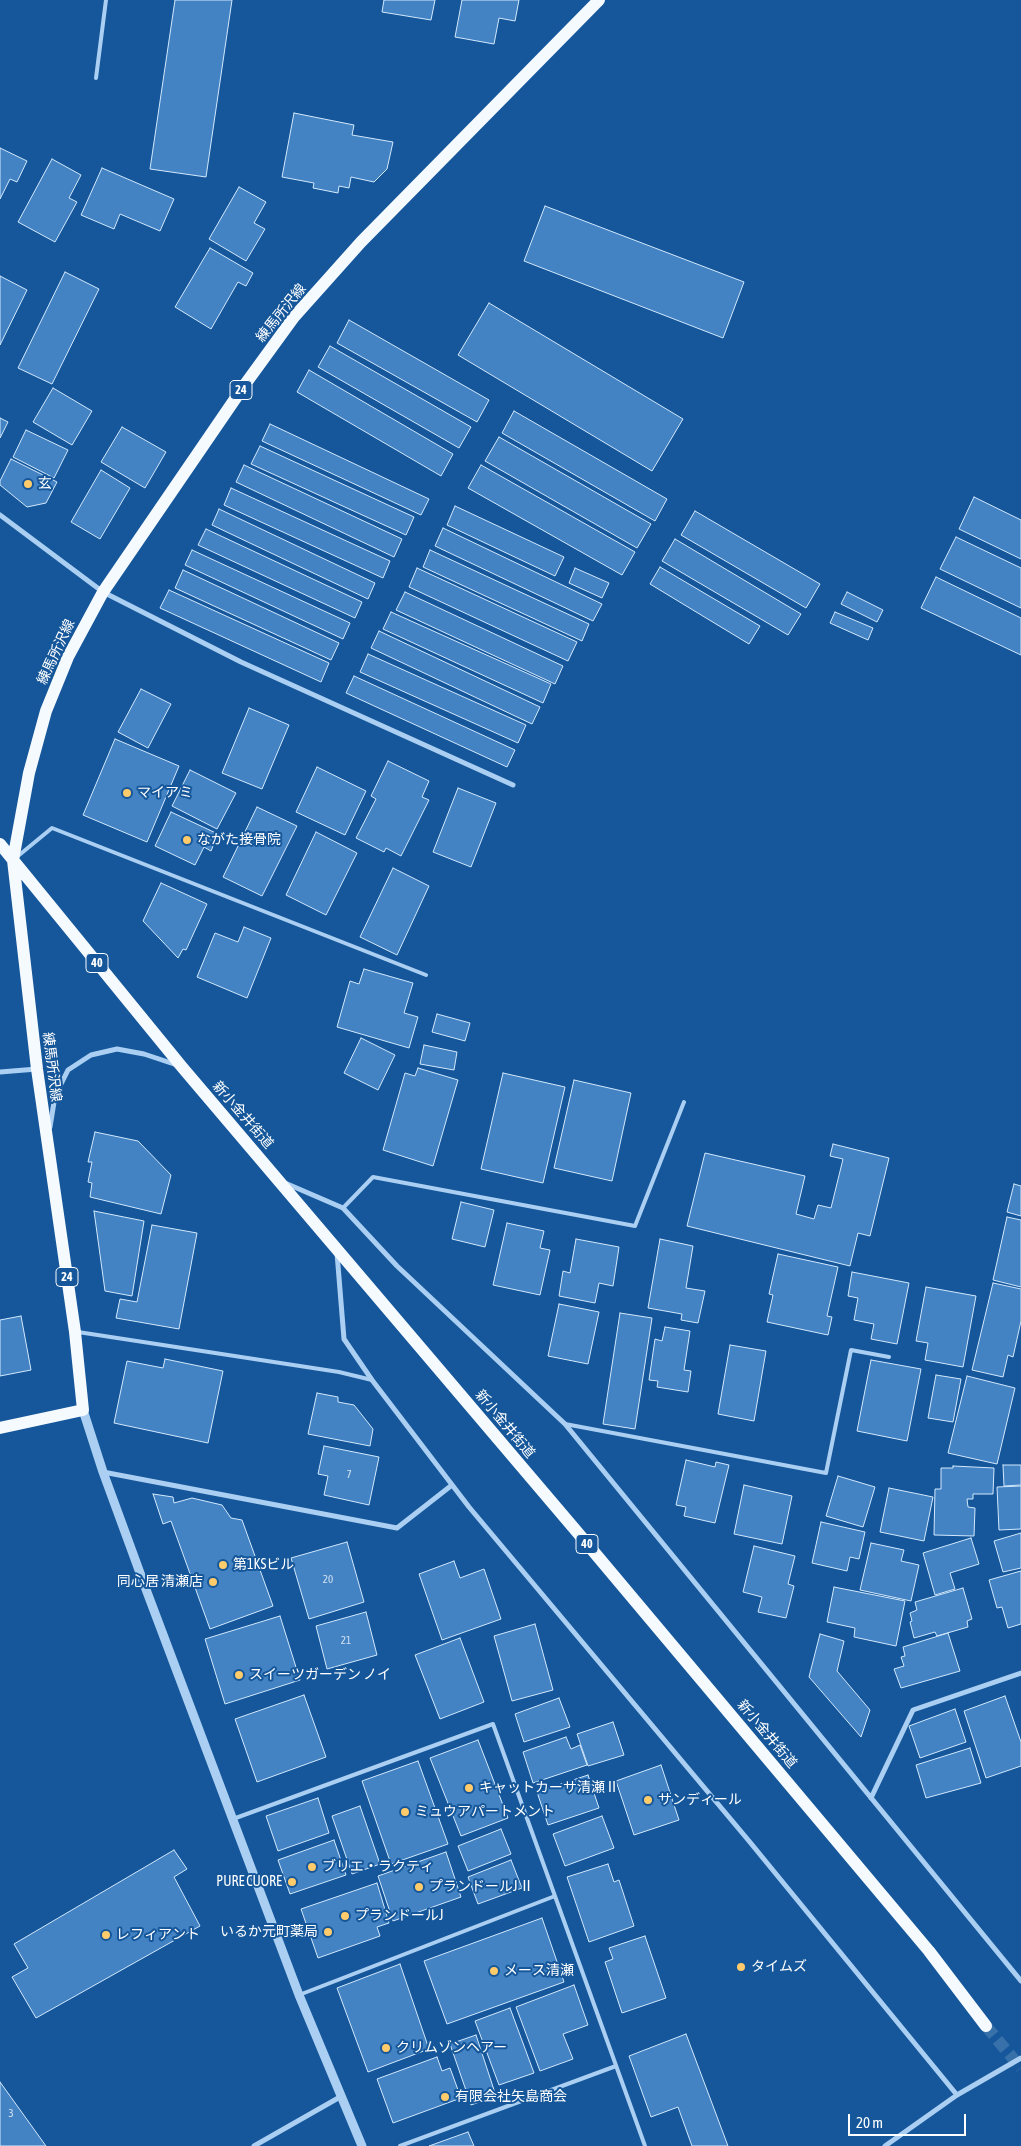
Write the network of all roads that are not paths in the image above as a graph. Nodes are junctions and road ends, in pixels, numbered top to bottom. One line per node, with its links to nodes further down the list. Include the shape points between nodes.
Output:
1 (106, 0): 3 (lane)
2 (599, 0): 5 (main road, 練馬所沢線 / 24, via 361,242 294,317)
3 (96, 78)
4 (0, 515): 5 (street)
5 (103, 592): 6 (street, via 241,662); 8 (main road, 練馬所沢線 / 24, via 68,657 46,711 29,773)
6 (513, 785)
7 (0, 844): 8 (main road, 新小金井街道 / 40)
8 (13, 860): 9 (lane, via 52,828); 10 (main road, 新小金井街道 / 40); 11 (main road, 練馬所沢線 / 24)
9 (426, 975)
10 (182, 1067): 14 (street, via 117,1049 91,1055 68,1070 55,1096); 15 (main road, 新小金井街道 / 40)
11 (36, 1068): 12 (street); 14 (main road, 練馬所沢線 / 24)
12 (0, 1072)
13 (684, 1102): 16 (lane, via 635,1226 373,1177)
14 (47, 1146): 18 (main road, 練馬所沢線 / 24)
15 (280, 1181): 16 (street); 17 (main road, 新小金井街道 / 40)
16 (343, 1208): 22 (street, via 397,1266)
17 (336, 1249): 20 (street, via 344,1339); 32 (main road, 新小金井街道 / 40, via 910,1928)
18 (75, 1332): 20 (lane, via 339,1372); 21 (main road, 練馬所沢線 / 24)
19 (889, 1357): 22 (lane, via 851,1350 826,1473)
20 (372, 1380): 25 (street)
21 (83, 1410): 23 (main road); 24 (street)
22 (565, 1424): 27 (street)
23 (0, 1428)
24 (103, 1472): 25 (street, via 397,1528); 28 (street)
25 (452, 1485): 35 (street)
26 (1021, 1673): 27 (street, via 913,1710)
27 (872, 1798): 30 (street)
28 (234, 1819): 29 (lane, via 493,1724); 31 (street)
29 (555, 1896): 31 (lane); 34 (lane)
30 (1021, 1981)
31 (299, 1995): 36 (street)
32 (986, 2026)
33 (1021, 2058): 35 (street)
34 (616, 2066): 39 (lane); 40 (lane)
35 (957, 2095): 41 (street)
36 (340, 2097): 37 (street); 38 (street)
37 (254, 2146)
38 (362, 2146)
39 (400, 2146)
40 (645, 2146)
41 (885, 2146)

